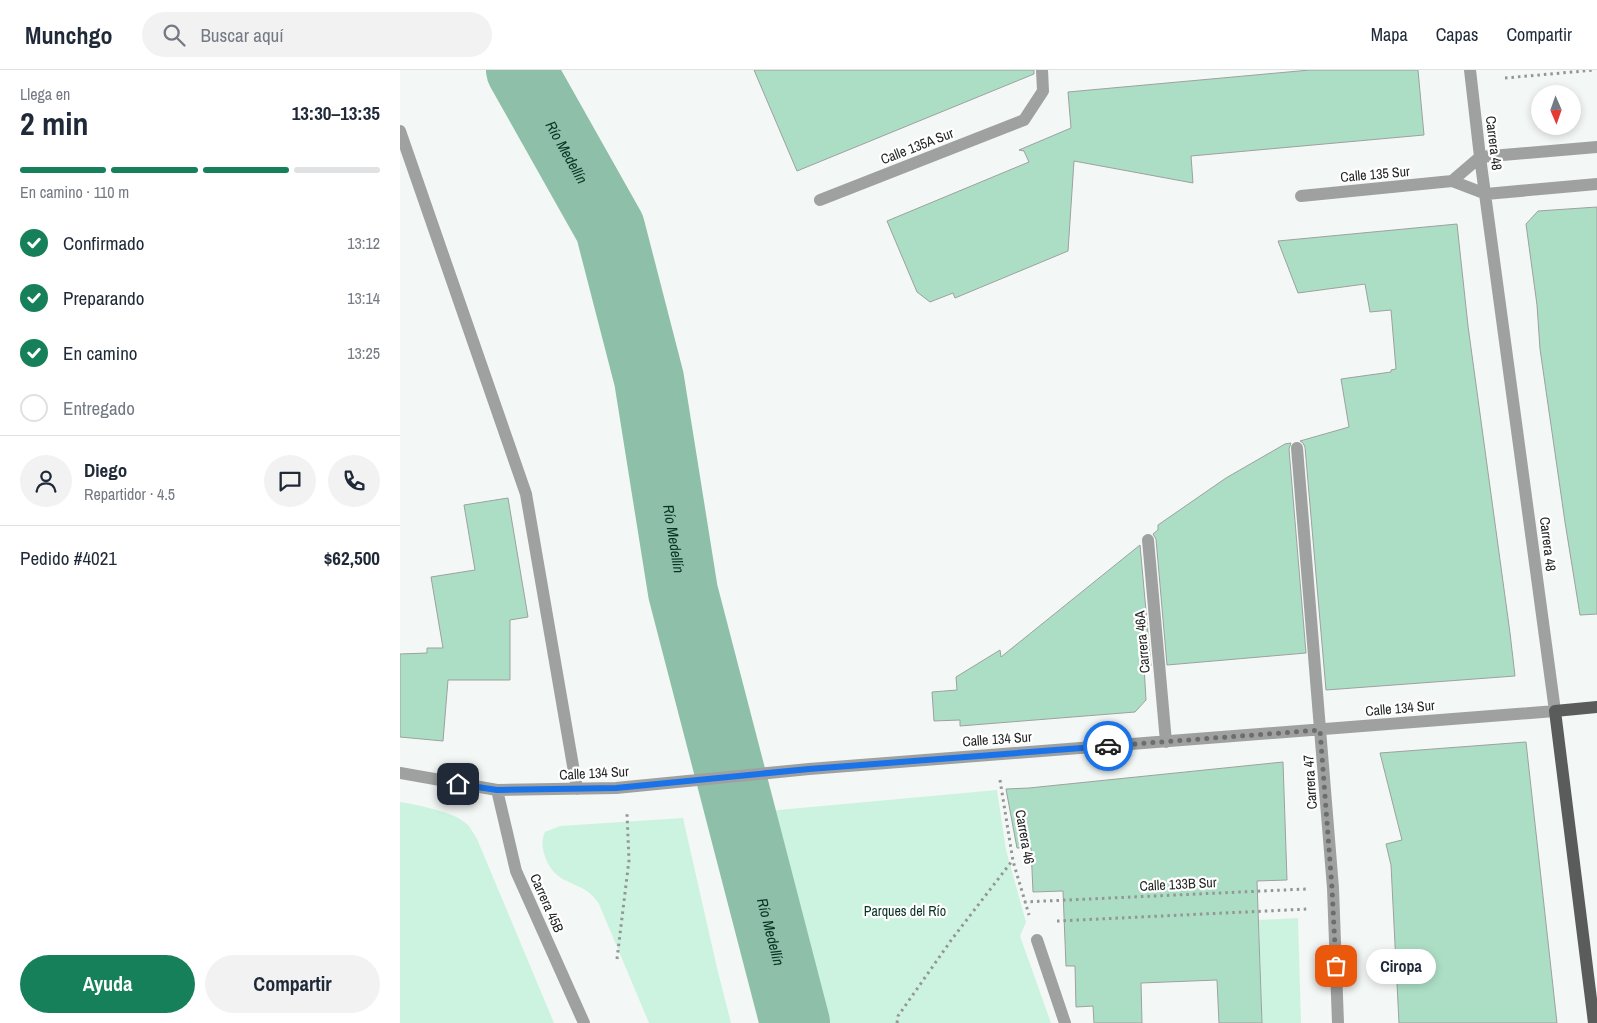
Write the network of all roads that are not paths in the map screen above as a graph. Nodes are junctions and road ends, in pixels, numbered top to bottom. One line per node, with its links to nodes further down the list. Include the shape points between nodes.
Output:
1 (1042, 70): 10 (street, Calle 135A Sur, via 1043,91 1024,120)
2 (1470, 70): 5 (street, Carrera 48)
3 (400, 131): 18 (street, via 526,494)
4 (1597, 147): 5 (street)
5 (1480, 157): 6 (street); 8 (street, Carrera 48)
6 (1452, 181): 8 (street, Calle 135 Sur); 9 (street, Calle 135 Sur)
7 (1597, 184): 8 (street, Calle 135 Sur)
8 (1486, 194): 14 (street, Carrera 48)
9 (1301, 196)
10 (820, 200)
11 (1297, 448): 15 (street, Carrera 47)
12 (1148, 540): 16 (street, Carrera 46A)
13 (1597, 707): 14 (main road, Calle 134 Sur)
14 (1555, 711): 15 (street, Calle 134 Sur); 24 (main road, Carrera 48)
15 (1320, 730): 16 (street, Calle 134 Sur); 23 (street, Carrera 47)
16 (1166, 742): 18 (street, Calle 134 Sur)
17 (400, 773): 19 (street, Calle 134 Sur)
18 (577, 789): 19 (street, Calle 134 Sur)
19 (497, 790): 21 (street, Carrera 45B, via 516,871)
20 (1037, 940): 22 (street)
21 (584, 1023)
22 (1065, 1023)
23 (1338, 1023)
24 (1594, 1023)

